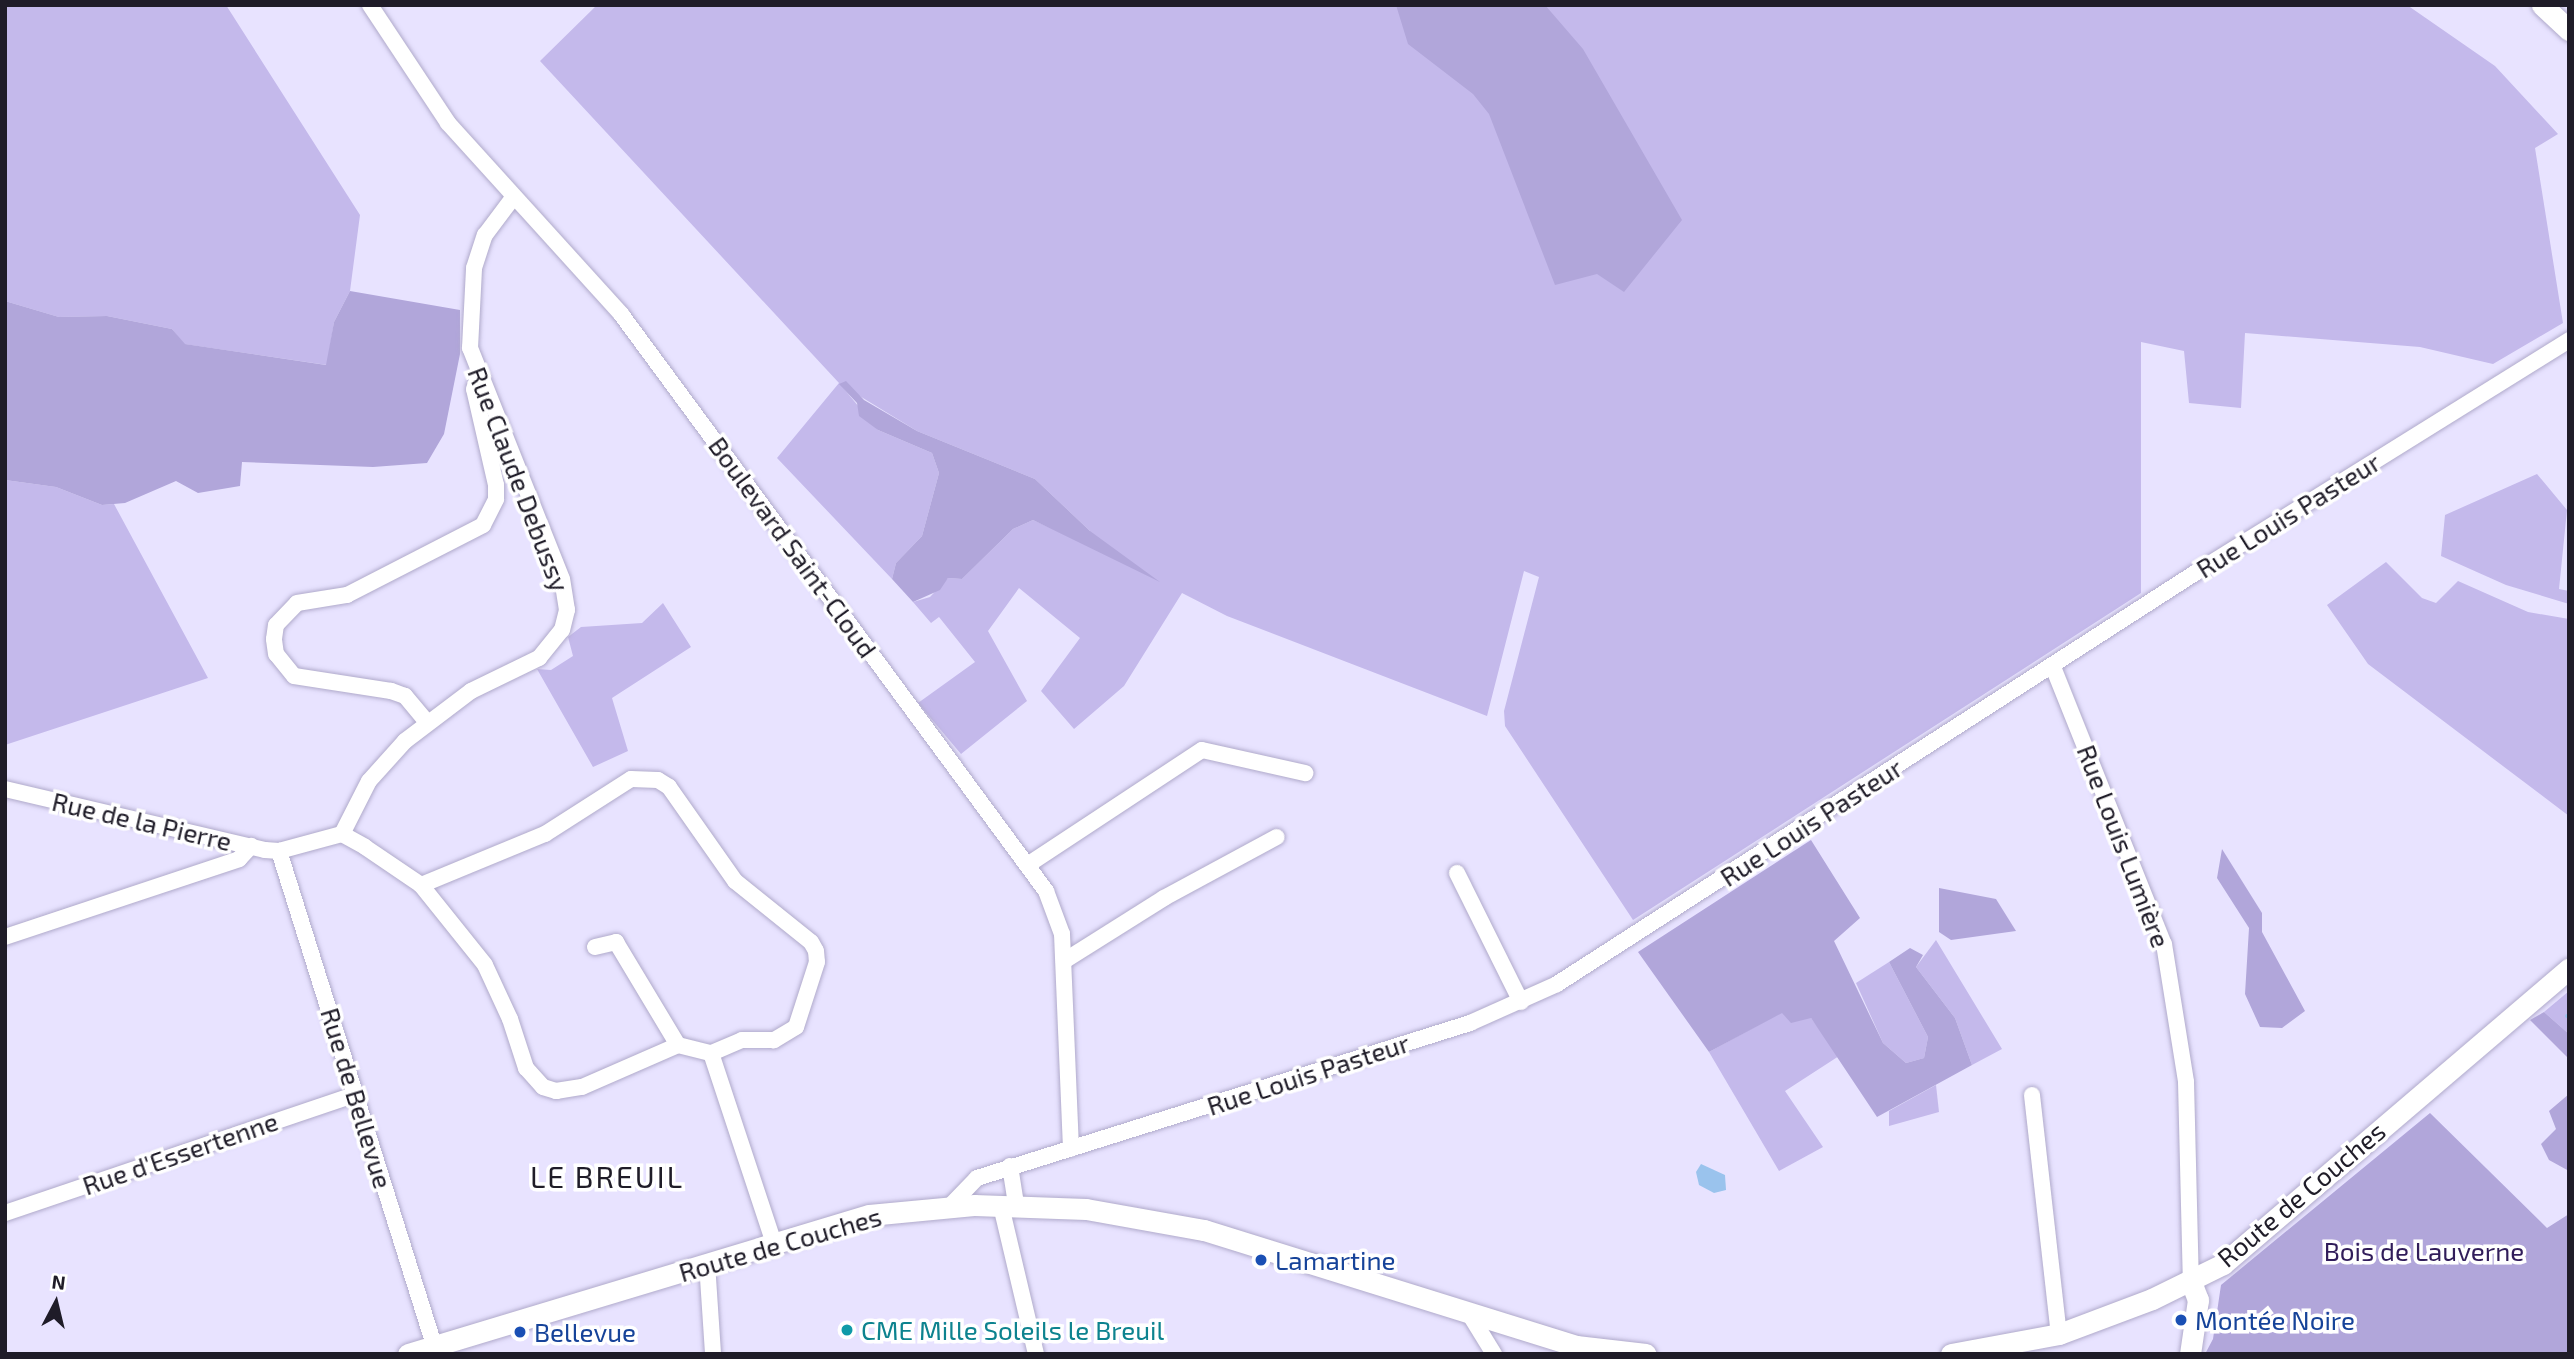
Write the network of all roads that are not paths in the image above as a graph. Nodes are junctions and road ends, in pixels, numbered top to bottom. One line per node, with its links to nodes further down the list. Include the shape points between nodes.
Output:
1 (370, 5): 4 (street, Boulevard Saint-Cloud, via 448,123)
2 (2542, 5): 3 (main road)
3 (2569, 30)
4 (512, 199): 6 (street, Rue Claude Debussy, via 485,235 474,268 470,348); 15 (street, Boulevard Saint-Cloud, via 621,314)
5 (2569, 340): 7 (street, Rue Louis Pasteur)
6 (480, 372): 8 (street, Rue Claude Debussy, via 562,579 566,610 562,630 539,658 471,691); 8 (street, via 474,389 496,485 496,499 483,525 347,595 297,603 276,625 276,654 294,676 391,691 405,696)
7 (2053, 667): 22 (street, Rue Louis Pasteur, via 1590,964); 36 (street, Rue Louis Lumière, via 2156,916 2166,953 2186,1082)
8 (426, 721): 11 (street, Rue Claude Debussy, via 369,781)
9 (1305, 773): 15 (street, via 1202,750)
10 (5, 789): 13 (street, Rue de la Pierre)
11 (342, 834): 14 (street); 17 (street)
12 (1278, 837): 20 (street, via 1164,898)
13 (251, 846): 14 (street, Rue de la Pierre); 18 (street, via 239,859)
14 (279, 851): 25 (street, Rue de Bellevue)
15 (1029, 864): 20 (street, Boulevard Saint-Cloud, via 1056,909)
16 (1457, 873): 22 (street)
17 (421, 885): 23 (street, via 485,965 526,1068 543,1087 556,1091 582,1087); 24 (street, via 545,834 631,779 658,780 669,787 735,881 811,942 816,951 817,962 796,1027 774,1040 742,1040)
18 (5, 937)
19 (595, 947): 23 (street, via 616,942)
20 (1064, 961): 27 (street, Boulevard Saint-Cloud)
21 (2569, 968): 36 (main road, Route de Couches, via 2399,1109 2297,1204 2223,1264)
22 (1521, 1002): 27 (street, Rue Louis Pasteur, via 1470,1023)
23 (678, 1045): 24 (street)
24 (711, 1053): 34 (street)
25 (356, 1094): 33 (street, Rue d'Essertenne); 39 (street, Rue de Bellevue)
26 (2032, 1095): 38 (street)
27 (1071, 1149): 28 (street, Rue Louis Pasteur)
28 (1010, 1166): 29 (street, Rue Louis Pasteur); 31 (street)
29 (993, 1173): 30 (street); 32 (street, Rue Louis Pasteur, via 962,1189)
30 (974, 1205): 31 (main road, Route de Couches); 32 (main road, Route de Couches)
31 (1008, 1205): 37 (main road, Route de Couches, via 1086,1209 1204,1230); 42 (street)
32 (949, 1207): 34 (main road, Route de Couches, via 869,1215)
33 (5, 1213)
34 (774, 1243): 35 (main road, Route de Couches)
35 (707, 1263): 39 (main road, Route de Couches); 41 (street)
36 (2191, 1282): 38 (main road, Route de Couches); 46 (main road, via 2198,1300)
37 (1470, 1315): 43 (street); 44 (main road, Route de Couches, via 1576,1346)
38 (2059, 1334): 45 (main road, Route de Couches)
39 (434, 1345): 40 (main road, Route de Couches)
40 (408, 1354)
41 (713, 1354)
42 (1036, 1354)
43 (1494, 1354)
44 (1646, 1354)
45 (1951, 1354)
46 (2190, 1354)

